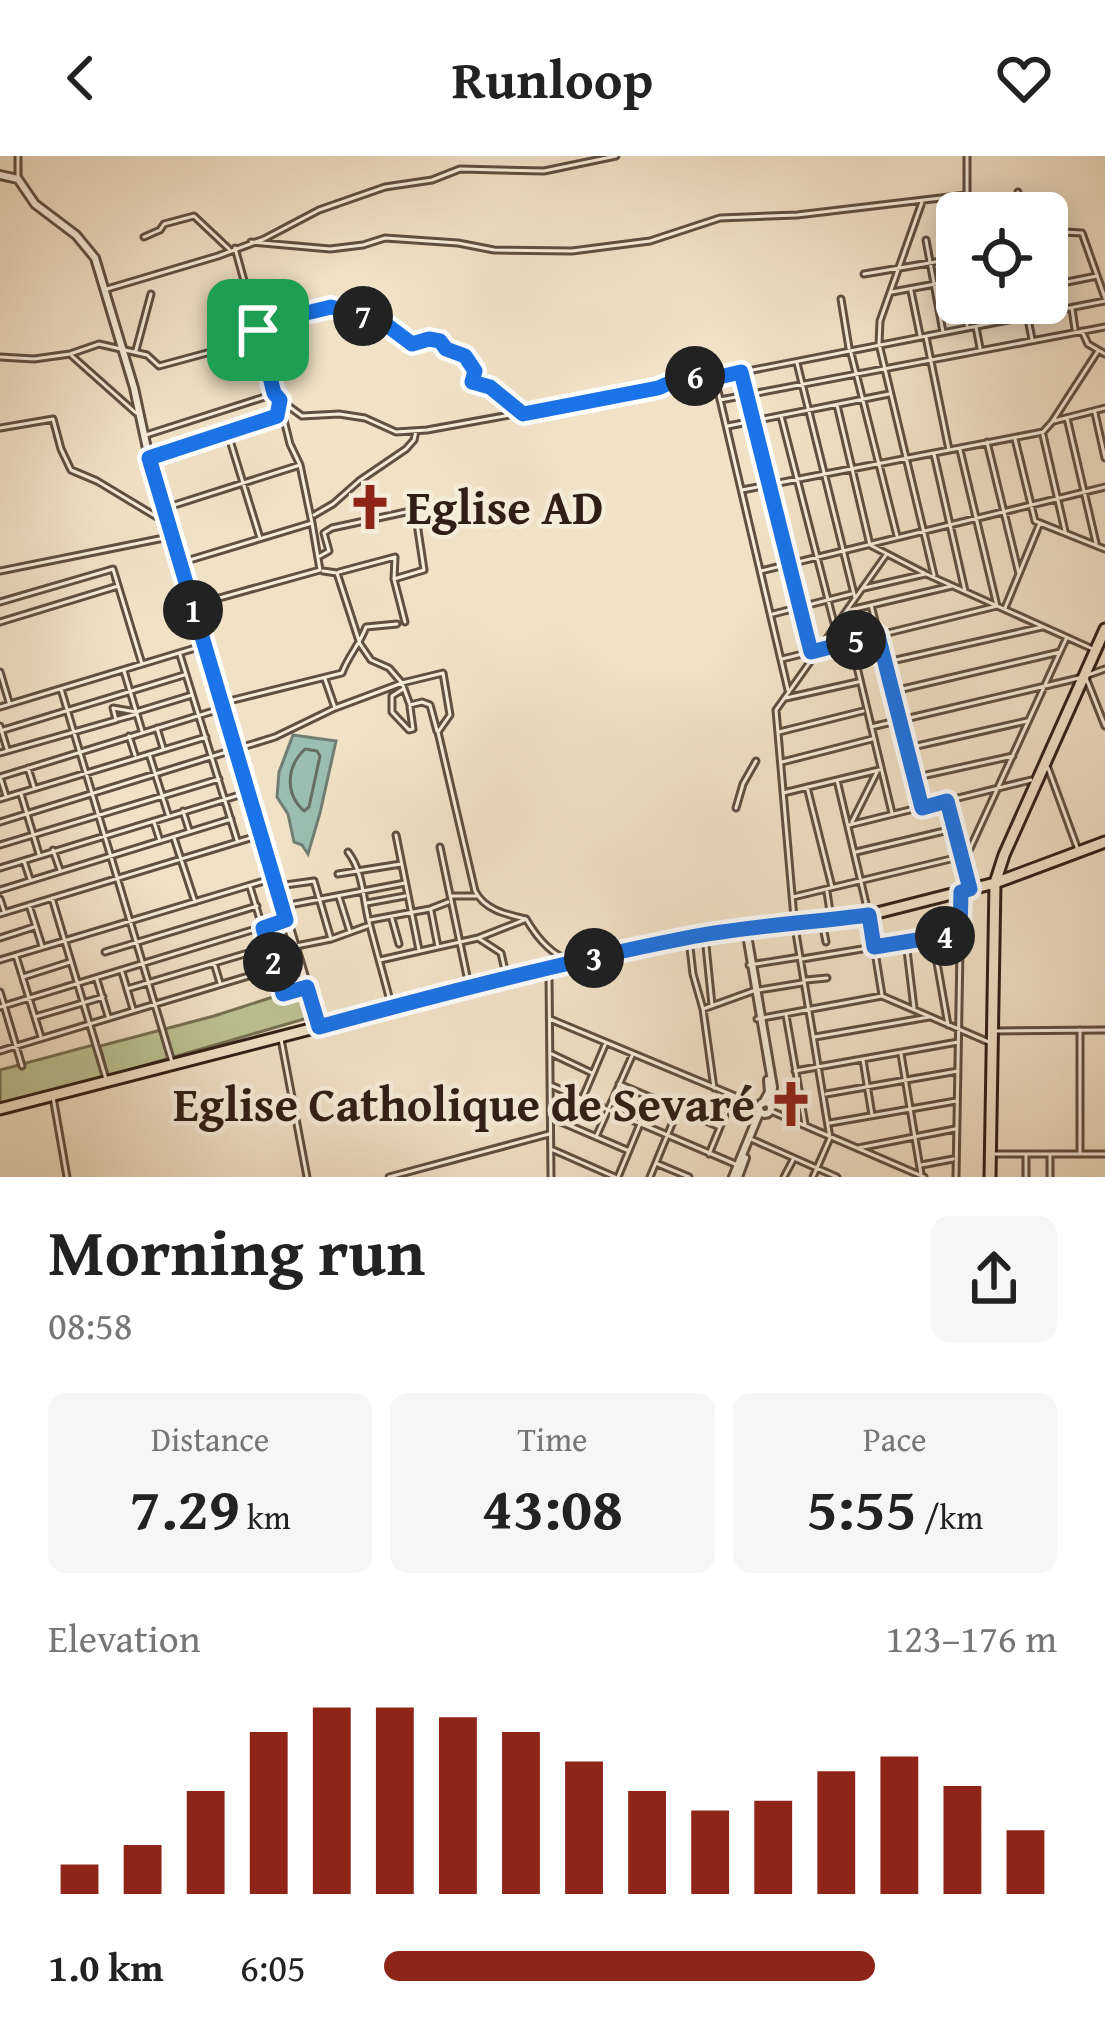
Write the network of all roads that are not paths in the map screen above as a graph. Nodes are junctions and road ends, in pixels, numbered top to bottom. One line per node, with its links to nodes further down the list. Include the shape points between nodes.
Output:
1 (18, 156): 5 (street)
2 (616, 156): 12 (street, via 544,171 450,171 319,210)
3 (967, 156): 6 (street)
4 (0, 175): 5 (street)
5 (18, 179): 22 (street, via 95,258)
6 (967, 192)
7 (936, 200): 8 (street)
8 (922, 201): 12 (street, via 720,218 650,241 572,251 385,238 348,248); 16 (street)
9 (1068, 232): 18 (street, via 1082,232)
10 (143, 237): 13 (street, via 194,216)
11 (926, 240): 15 (street)
12 (250, 242): 13 (street)
13 (233, 249): 22 (street); 35 (street)
14 (936, 262): 15 (street)
15 (931, 263): 16 (street); 20 (street)
16 (899, 269): 17 (street); 23 (street)
17 (864, 274)
18 (1097, 276): 19 (street); 26 (street)
19 (1068, 281)
20 (934, 284): 21 (street); 36 (street)
21 (910, 288): 23 (street); 38 (street)
22 (106, 289): 41 (street)
23 (890, 292): 40 (street)
24 (151, 294): 45 (street)
25 (841, 298): 42 (street)
26 (1105, 300): 27 (street)
27 (1071, 307): 28 (street); 37 (street)
28 (1068, 308)
29 (966, 324): 34 (street)
30 (986, 324): 32 (street)
31 (1027, 324): 39 (street)
32 (976, 326): 34 (street); 43 (street)
33 (1105, 327): 37 (street)
34 (967, 328): 36 (street)
35 (258, 330): 45 (street, via 159,366); 56 (street); 66 (street, via 331,307 380,320 412,344 440,341 465,356 472,382)
36 (943, 332): 38 (street)
37 (1079, 332): 39 (street); 44 (street)
38 (923, 336): 40 (street); 49 (street)
39 (1032, 341): 43 (street)
40 (879, 344): 42 (street); 51 (street)
41 (124, 350): 45 (street); 47 (street, via 99,344); 67 (street)
42 (850, 350): 50 (street); 54 (street)
43 (981, 351): 49 (street)
44 (1098, 351): 46 (street); 72 (street)
45 (135, 352)
46 (1105, 353)
47 (70, 354): 48 (street); 67 (street)
48 (0, 357)
49 (930, 360): 51 (street); 82 (street)
50 (796, 361): 52 (street); 55 (street)
51 (886, 371): 54 (street); 57 (street)
52 (741, 372): 53 (street); 58 (street)
53 (715, 376): 61 (street); 66 (street, via 690,374 658,388)
54 (856, 376): 55 (street); 59 (street)
55 (802, 386): 58 (street); 64 (street)
56 (274, 393): 60 (street); 78 (street)
57 (891, 394): 59 (street); 85 (street)
58 (748, 395): 61 (street); 71 (street)
59 (862, 399): 62 (street); 87 (street)
60 (280, 400): 68 (street); 75 (street, via 302,416 339,414)
61 (720, 400): 73 (street)
62 (837, 405): 64 (street); 89 (street)
63 (1105, 408): 65 (street)
64 (808, 410): 69 (street); 90 (street)
65 (1094, 411): 70 (street); 86 (street)
66 (523, 414): 75 (street)
67 (140, 416): 78 (street)
68 (277, 416): 76 (street); 88 (street)
69 (781, 416): 71 (street); 91 (street)
70 (1067, 418): 72 (street); 96 (street)
71 (754, 421): 73 (street); 93 (street)
72 (1052, 422): 77 (street)
73 (726, 426): 95 (street)
74 (0, 428): 103 (street, via 52,418 71,470)
75 (416, 431): 101 (street, via 406,449)
76 (227, 432): 84 (street); 92 (street)
77 (1042, 432): 79 (street); 97 (street)
78 (144, 435): 84 (street)
79 (1015, 437): 80 (street); 98 (street)
80 (987, 442): 81 (street); 100 (street)
81 (960, 448): 82 (street); 102 (street)
82 (949, 449): 83 (street)
83 (934, 452): 85 (street); 106 (street)
84 (149, 458): 99 (street)
85 (906, 458): 87 (street); 107 (street)
86 (1105, 458)
87 (878, 464): 89 (street); 113 (street)
88 (300, 466): 92 (street); 101 (street)
89 (851, 468): 90 (street); 114 (street)
90 (824, 474): 91 (street); 117 (street)
91 (797, 479): 93 (street); 120 (street)
92 (245, 483): 99 (street); 112 (street)
93 (769, 484): 95 (street); 122 (street)
94 (1105, 487): 96 (street)
95 (742, 490): 125 (street)
96 (1084, 492): 97 (street); 110 (street)
97 (1058, 499): 98 (street); 108 (street)
98 (1031, 506): 100 (street); 104 (street)
99 (163, 508): 103 (street)
100 (1004, 513): 102 (street); 128 (street)
101 (313, 516): 105 (street)
102 (977, 518): 106 (street); 141 (street)
103 (167, 523): 111 (street)
104 (1040, 523): 108 (street); 128 (street)
105 (312, 524): 112 (street); 119 (street)
106 (949, 525): 107 (street); 133 (street)
107 (923, 532): 113 (street); 129 (street)
108 (1065, 532): 115 (street)
109 (1105, 532): 110 (street)
110 (1095, 535): 115 (street)
111 (171, 537): 121 (street); 124 (street)
112 (260, 538): 121 (street)
113 (897, 538): 114 (street)
114 (870, 545): 117 (street); 118 (street)
115 (1097, 545): 116 (street)
116 (1105, 549)
117 (843, 551): 120 (street); 135 (street)
118 (886, 555): 127 (street); 135 (street)
119 (318, 556): 123 (street); 130 (street, via 329,551 324,533 332,528 415,510 424,570)
120 (816, 558): 122 (street); 137 (street)
121 (179, 563): 140 (street)
122 (789, 564): 125 (street); 142 (street)
123 (320, 570): 126 (street); 140 (street)
124 (0, 571)
125 (761, 571): 145 (street)
126 (337, 573): 130 (street, via 394,557); 155 (street)
127 (926, 574): 129 (street); 135 (street)
128 (1018, 574): 144 (street)
129 (934, 577): 132 (street)
130 (394, 579): 147 (street)
131 (118, 586): 136 (street, via 113,569); 146 (street); 165 (street)
132 (952, 586): 133 (street); 139 (street)
133 (965, 591): 141 (street)
134 (0, 593): 136 (street)
135 (858, 593): 137 (street); 143 (street)
136 (8, 600): 138 (street)
137 (827, 600): 142 (street); 150 (street)
138 (0, 602)
139 (872, 605): 143 (street); 151 (street)
140 (192, 606): 156 (street)
141 (997, 606): 144 (street); 151 (street)
142 (799, 607): 145 (street); 159 (street)
143 (849, 610): 150 (street)
144 (1005, 610): 149 (street)
145 (771, 614): 162 (street)
146 (0, 622)
147 (406, 622)
148 (397, 624): 155 (street, via 366,627)
149 (1042, 627): 153 (street); 164 (street)
150 (836, 629): 157 (street)
151 (878, 635): 154 (street); 164 (street)
152 (1104, 636): 158 (main road)
153 (1067, 638): 158 (street); 160 (street)
154 (850, 642): 157 (street); 172 (street)
155 (360, 644): 171 (street, via 342,673); 173 (street)
156 (204, 646): 161 (street); 185 (street)
157 (821, 649): 159 (street); 163 (street)
158 (1096, 650): 170 (main road)
159 (811, 652): 162 (street); 163 (street)
160 (1060, 652): 174 (street); 178 (street)
161 (180, 653): 165 (street); 169 (street)
162 (782, 659): 179 (street)
163 (812, 660): 179 (street)
164 (885, 663): 178 (street)
165 (142, 664): 167 (street)
166 (1105, 669): 170 (street)
167 (123, 670): 175 (street); 177 (street)
168 (0, 672): 176 (street)
169 (186, 674): 177 (street); 180 (street)
170 (1086, 676): 174 (street); 196 (street); 219 (main road)
171 (324, 677): 185 (street); 188 (street)
172 (860, 682): 182 (street); 190 (street)
173 (404, 686): 184 (street); 184 (street, via 392,696 392,712 409,730); 188 (street); 202 (street, via 443,673 450,715)
174 (1046, 686): 194 (street); 195 (street)
175 (61, 688): 183 (street); 189 (street)
176 (2, 689): 183 (street)
177 (130, 691): 181 (street); 191 (street)
178 (892, 691): 194 (street)
179 (789, 692): 182 (street)
180 (192, 695): 191 (street); 192 (street)
181 (110, 698): 187 (street); 189 (street)
182 (784, 698): 203 (street)
183 (10, 704): 186 (street)
184 (410, 705): 202 (street, via 430,705)
185 (222, 706): 192 (street); 209 (street)
186 (0, 707)
187 (113, 708): 191 (street); 193 (street)
188 (335, 708): 209 (street)
189 (67, 710): 199 (street); 200 (street)
190 (867, 710): 197 (street); 203 (street)
191 (136, 713): 193 (street); 201 (street)
192 (199, 715): 198 (street); 205 (street)
193 (116, 720): 200 (street)
194 (899, 720): 197 (street); 208 (street)
195 (1029, 721): 208 (street); 214 (street)
196 (1105, 726)
197 (871, 727): 206 (street)
198 (157, 728): 201 (street); 207 (street)
199 (0, 729): 210 (street)
200 (73, 731): 210 (street); 211 (street)
201 (142, 732): 204 (street)
202 (438, 732): 291 (street)
203 (778, 733): 218 (street)
204 (129, 736): 211 (street); 215 (street)
205 (206, 736): 207 (street); 216 (street)
206 (874, 739): 218 (street); 221 (street)
207 (164, 749): 213 (street)
208 (906, 749): 225 (street)
209 (235, 750): 216 (street); 232 (street)
210 (8, 751): 212 (street)
211 (80, 752): 220 (street); 222 (street)
212 (0, 753)
213 (149, 753): 215 (street); 223 (street)
214 (1013, 755): 225 (street); 229 (street)
215 (136, 757): 222 (street)
216 (212, 757): 223 (street); 227 (street)
217 (756, 761): 240 (street)
218 (780, 763): 235 (street)
219 (1046, 763): 226 (main road); 264 (street)
220 (28, 769): 224 (street); 231 (street)
221 (880, 770): 228 (street); 245 (street); 250 (street)
222 (86, 772): 231 (street); 234 (street)
223 (155, 774): 234 (street); 236 (street)
224 (0, 777): 237 (street)
225 (915, 778): 241 (street)
226 (1039, 778): 229 (street); 282 (main road)
227 (219, 779): 236 (street); 238 (street)
228 (836, 780): 230 (street); 250 (street)
229 (999, 786): 239 (street); 273 (street)
230 (808, 787): 235 (street); 285 (street)
231 (34, 788): 233 (street)
232 (247, 792): 238 (street); 255 (street)
233 (21, 793): 237 (street); 243 (street)
234 (92, 793): 243 (street); 244 (street)
235 (782, 793): 292 (street)
236 (162, 796): 244 (street); 246 (street)
237 (3, 798)
238 (224, 799): 242 (street); 247 (street)
239 (947, 801): 241 (street); 251 (street)
240 (736, 808)
241 (922, 808): 245 (street)
242 (182, 812): 246 (street); 252 (street)
243 (28, 814): 249 (street); 253 (street)
244 (98, 815): 253 (street); 254 (street)
245 (893, 815): 250 (street)
246 (169, 816): 248 (street)
247 (231, 819): 252 (street); 259 (street)
248 (153, 820): 254 (street); 258 (street)
249 (0, 822)
250 (849, 824): 266 (street)
251 (953, 829): 266 (street); 269 (street)
252 (189, 832): 257 (street)
253 (34, 835): 261 (street); 267 (street)
254 (104, 835): 263 (street); 268 (street)
255 (260, 835): 259 (street); 281 (street)
256 (395, 835): 272 (street)
257 (173, 837): 258 (street); 270 (street)
258 (160, 841): 268 (street)
259 (238, 842): 270 (street)
260 (1105, 842): 264 (main road)
261 (0, 844)
262 (440, 847): 296 (street)
263 (53, 850): 267 (street); 276 (street)
264 (1078, 851): 282 (main road)
265 (348, 852): 275 (street)
266 (854, 852): 280 (street)
267 (40, 856): 271 (street)
268 (111, 856): 276 (street); 278 (street)
269 (959, 857): 273 (street); 280 (street)
270 (181, 859): 278 (street); 297 (street)
271 (25, 860): 274 (street); 279 (street)
272 (402, 864): 275 (street); 283 (street)
273 (962, 866): 287 (street)
274 (0, 868)
275 (358, 871): 277 (street); 288 (street)
276 (60, 872): 279 (street)
277 (338, 874)
278 (117, 878): 293 (street); 310 (street)
279 (31, 880): 286 (street)
280 (861, 881): 285 (street); 305 (street)
281 (275, 882): 284 (street); 295 (street, via 312,880); 301 (street)
282 (995, 883): 287 (main road); 386 (main road)
283 (405, 884): 288 (street); 290 (street)
284 (249, 885): 297 (street); 300 (street)
285 (829, 889): 292 (street); 309 (street)
286 (0, 890)
287 (965, 890): 305 (main road); 317 (street)
288 (363, 891): 289 (street); 298 (street)
289 (339, 895): 295 (street); 316 (street)
290 (408, 896): 298 (street); 303 (street)
291 (478, 896): 296 (street); 307 (street)
292 (792, 897): 312 (street)
293 (52, 898): 299 (street); 324 (street)
294 (0, 899): 304 (street)
295 (320, 899): 301 (street); 323 (street)
296 (451, 899): 302 (street); 328 (street)
297 (195, 902): 310 (street)
298 (365, 904): 311 (street)
299 (28, 905): 304 (street); 313 (street)
300 (257, 906): 314 (street); 325 (street)
301 (282, 906): 308 (street)
302 (430, 909): 303 (street); 332 (street)
303 (411, 912): 306 (street); 335 (street)
304 (2, 913)
305 (869, 915): 309 (main road); 333 (street)
306 (392, 917): 311 (street); 329 (street)
307 (526, 919): 321 (street); 342 (street, via 557,956)
308 (286, 920): 314 (street); 330 (street)
309 (826, 920): 312 (main road); 326 (street)
310 (130, 921): 324 (street); 325 (street)
311 (369, 923): 316 (street); 340 (street)
312 (795, 923): 315 (main road); 338 (street)
313 (35, 926): 320 (street); 334 (street)
314 (263, 928): 331 (street); 343 (street)
315 (744, 929): 318 (main road); 345 (street)
316 (350, 932): 323 (street)
317 (960, 933): 322 (street); 383 (street)
318 (705, 935): 319 (main road); 368 (street)
319 (688, 937): 342 (main road); 370 (street)
320 (0, 938)
321 (478, 938): 328 (street); 346 (street, via 501,953)
322 (933, 938): 327 (street); 381 (street)
323 (331, 939): 330 (street)
324 (66, 941): 334 (street); 341 (street)
325 (137, 942): 336 (street); 343 (street)
326 (826, 942)
327 (906, 942): 333 (street); 373 (street)
328 (459, 943): 332 (street); 358 (street)
329 (399, 944)
330 (295, 946): 357 (street)
331 (268, 947): 344 (street); 347 (street)
332 (438, 947): 335 (street)
333 (874, 947): 338 (street); 362 (street)
334 (42, 948): 337 (street)
335 (420, 951): 340 (street)
336 (105, 952)
337 (16, 956): 339 (street); 350 (street)
338 (800, 958): 345 (street); 353 (street)
339 (0, 960)
340 (380, 960): 369 (street)
341 (71, 962): 350 (street); 354 (street)
342 (577, 962): 348 (main road)
343 (143, 963): 349 (street); 355 (street)
344 (214, 963): 355 (street); 356 (street)
345 (750, 965): 360 (street)
346 (504, 966)
347 (275, 968): 356 (street); 357 (street, via 283,994)
348 (549, 968): 358 (main road); 378 (street)
349 (122, 970): 351 (street); 359 (street)
350 (23, 977): 363 (street)
351 (97, 977): 354 (street); 364 (street)
352 (827, 978): 353 (street)
353 (804, 982): 360 (street); 372 (street)
354 (78, 983): 363 (street); 365 (street)
355 (148, 983): 359 (street); 366 (street)
356 (220, 985): 366 (street)
357 (307, 987): 382 (street)
358 (470, 988): 369 (main road)
359 (128, 989): 371 (street)
360 (754, 991): 368 (street); 379 (street)
361 (0, 992): 367 (street)
362 (883, 996): 372 (street); 373 (street)
363 (30, 998): 367 (street); 375 (street)
364 (103, 998): 365 (street); 377 (street)
365 (83, 1003): 375 (street); 380 (street)
366 (155, 1004): 371 (street); 399 (street)
367 (2, 1006): 393 (street)
368 (712, 1007): 370 (street)
369 (392, 1008): 382 (main road)
370 (703, 1009): 410 (street)
371 (134, 1010): 377 (street)
372 (809, 1010): 374 (street); 388 (street)
373 (914, 1010): 376 (street)
374 (786, 1014): 379 (street); 402 (street)
375 (35, 1017): 389 (street)
376 (929, 1017): 381 (street); 388 (street)
377 (109, 1018): 380 (street)
378 (550, 1019): 391 (street); 397 (street)
379 (759, 1019): 416 (street, via 773,1088)
380 (90, 1024): 389 (street); 406 (street)
381 (948, 1024): 383 (street)
382 (319, 1027): 387 (main road)
383 (959, 1030): 390 (street); 392 (street)
384 (1080, 1030): 385 (street); 386 (street); 441 (street)
385 (1105, 1030)
386 (993, 1031): 392 (main road)
387 (280, 1037): 399 (main road); 450 (street)
388 (813, 1037): 401 (street)
389 (42, 1039): 393 (street)
390 (958, 1042): 395 (street); 403 (street)
391 (606, 1043): 396 (street); 404 (street)
392 (993, 1043): 438 (main road)
393 (16, 1046): 394 (street); 400 (street)
394 (0, 1052)
395 (901, 1052): 398 (street); 405 (street)
396 (634, 1053): 407 (street); 410 (street)
397 (550, 1054): 404 (street); 408 (street)
398 (863, 1059): 401 (street); 409 (street)
399 (173, 1064): 406 (main road)
400 (22, 1066)
401 (820, 1066): 402 (street); 411 (street)
402 (795, 1071): 426 (street)
403 (958, 1071): 405 (street); 415 (street)
404 (593, 1073): 414 (street)
405 (905, 1080): 409 (street); 418 (street)
406 (107, 1081): 412 (main road)
407 (619, 1084): 419 (street); 420 (street)
408 (550, 1085): 414 (street); 422 (street)
409 (867, 1086): 411 (street); 421 (street)
410 (714, 1088): 413 (street)
411 (824, 1094): 423 (street)
412 (52, 1095): 417 (main road); 449 (street)
413 (733, 1096): 416 (street); 425 (street)
414 (582, 1099): 419 (street)
415 (957, 1100): 418 (street); 427 (street)
416 (765, 1108): 426 (street); 433 (street)
417 (0, 1109)
418 (910, 1109): 421 (street); 431 (street)
419 (608, 1110): 424 (street); 430 (street)
420 (678, 1110): 425 (street); 429 (street)
421 (872, 1115): 423 (street)
422 (551, 1118): 428 (street); 430 (street)
423 (828, 1123): 432 (street)
424 (640, 1124): 429 (street); 436 (street)
425 (720, 1126): 437 (street)
426 (805, 1126): 432 (street)
427 (957, 1129): 431 (street); 444 (street)
428 (551, 1134): 435 (street); 451 (street)
429 (667, 1136): 437 (street); 445 (street)
430 (596, 1137): 436 (street)
431 (915, 1137): 434 (street); 447 (street)
432 (830, 1138): 434 (street); 448 (street)
433 (751, 1140): 443 (street); 446 (street)
434 (856, 1148): 460 (street)
435 (551, 1149): 452 (street); 453 (street)
436 (629, 1150): 453 (street)
437 (709, 1154): 446 (street)
438 (990, 1154): 439 (street); 462 (main road)
439 (1026, 1154): 440 (street); 463 (street)
440 (1051, 1154): 441 (street); 464 (street)
441 (1080, 1154): 442 (street)
442 (1105, 1154)
443 (794, 1158): 448 (street); 457 (street)
444 (956, 1159): 447 (street); 461 (street)
445 (656, 1163): 454 (street); 455 (street)
446 (740, 1166): 456 (street)
447 (920, 1166): 460 (street)
448 (817, 1168): 458 (street); 459 (street)
449 (67, 1177)
450 (307, 1177)
451 (389, 1177)
452 (551, 1177)
453 (616, 1177)
454 (650, 1177)
455 (689, 1177)
456 (735, 1177)
457 (784, 1177)
458 (813, 1177)
459 (837, 1177)
460 (922, 1177)
461 (956, 1177)
462 (990, 1177)
463 (1026, 1177)
464 (1050, 1177)

